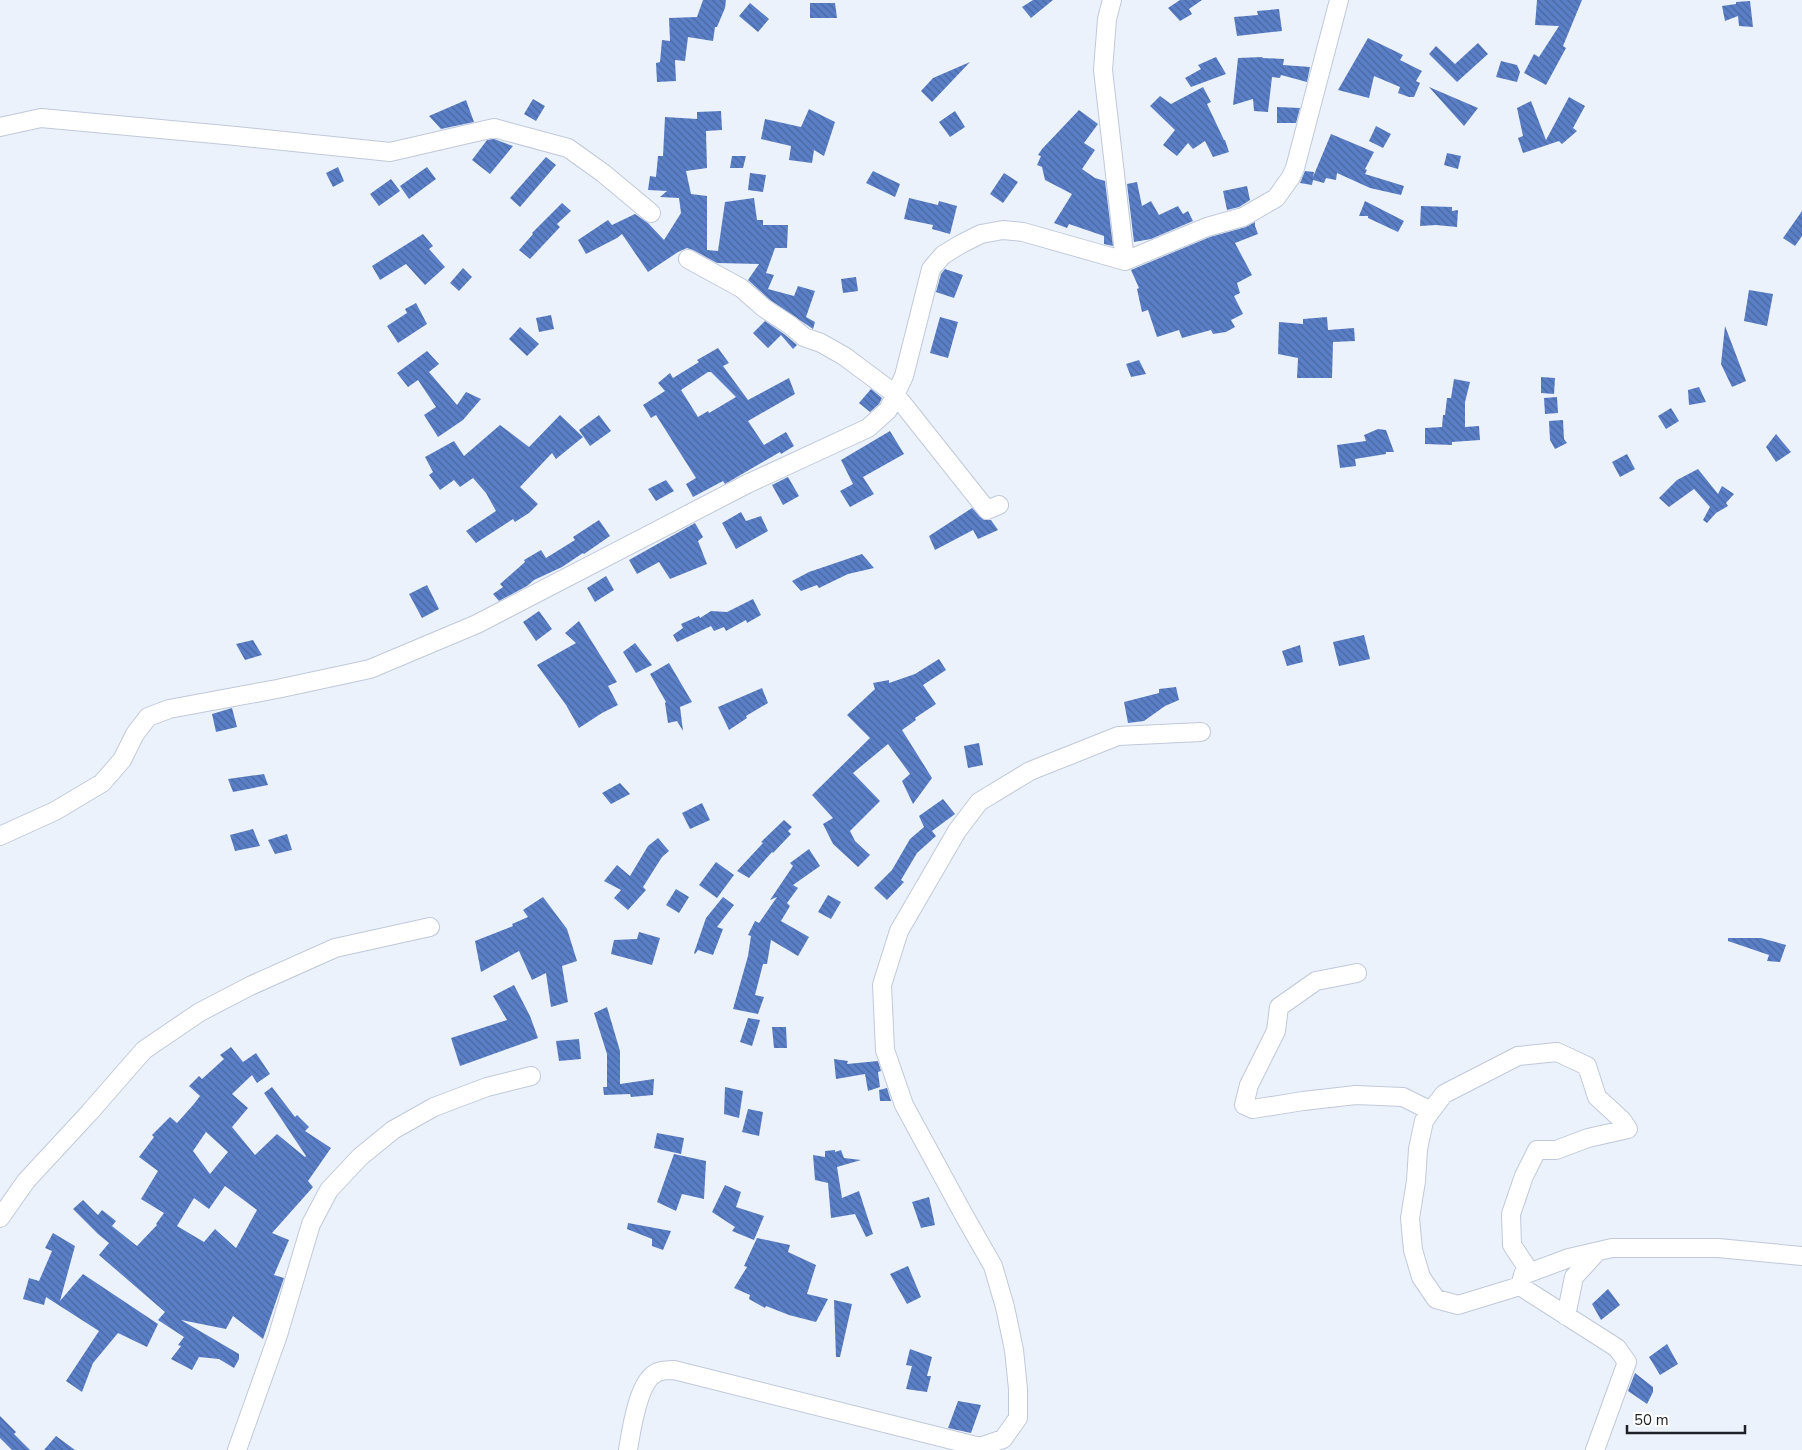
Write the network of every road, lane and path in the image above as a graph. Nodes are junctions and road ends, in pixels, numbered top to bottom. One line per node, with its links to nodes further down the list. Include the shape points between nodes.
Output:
1 (1112, 0): 6 (street, via 1107,19 1103,70)
2 (1339, 0): 6 (street, via 1295,168 1276,198 1243,217 1207,227)
3 (0, 127): 4 (street, via 41,118 390,152 494,128 568,148)
4 (651, 213)
5 (688, 259): 7 (street, via 741,288 804,337 844,356)
6 (1125, 261): 7 (street, via 1023,232 1003,230 981,234 961,244 943,255 931,270 904,376)
7 (895, 394): 8 (street, via 987,510); 10 (street, via 888,410 868,428 747,484 477,624 370,669 169,709 148,718 135,734 122,760 102,783 56,811)
8 (999, 504)
9 (1201, 732): 21 (street, via 1118,736 1030,772 979,802 957,831 899,931 882,985 885,1050 904,1105 993,1266 1005,1307 1014,1350 1018,1418 1003,1439 980,1447 674,1370 657,1372 648,1382 636,1406)
10 (0, 836)
11 (430, 927): 15 (street, via 335,948 200,1012 144,1050 26,1181)
12 (1357, 973): 14 (street, via 1316,981 1279,1007 1276,1031 1249,1085 1244,1105 1253,1109 1356,1095 1403,1096)
13 (531, 1076): 20 (street, via 487,1086 393,1130 360,1157 329,1190 311,1224 278,1334)
14 (1431, 1111): 18 (street, via 1424,1121 1418,1149 1410,1218 1413,1250 1421,1277 1436,1299 1458,1305); 18 (street, via 1444,1094 1518,1056 1557,1052 1587,1066 1597,1097 1628,1129 1588,1138 1556,1150 1537,1150 1524,1176 1512,1214 1512,1246)
15 (0, 1218)
16 (1597, 1252): 17 (street, via 1612,1248 1718,1248); 18 (street, via 1569,1258); 19 (street, via 1574,1277)
17 (1802, 1256)
18 (1525, 1279): 19 (street)
19 (1566, 1316): 22 (street, via 1617,1348 1627,1362)
20 (237, 1450)
21 (628, 1450)
22 (1595, 1450)

